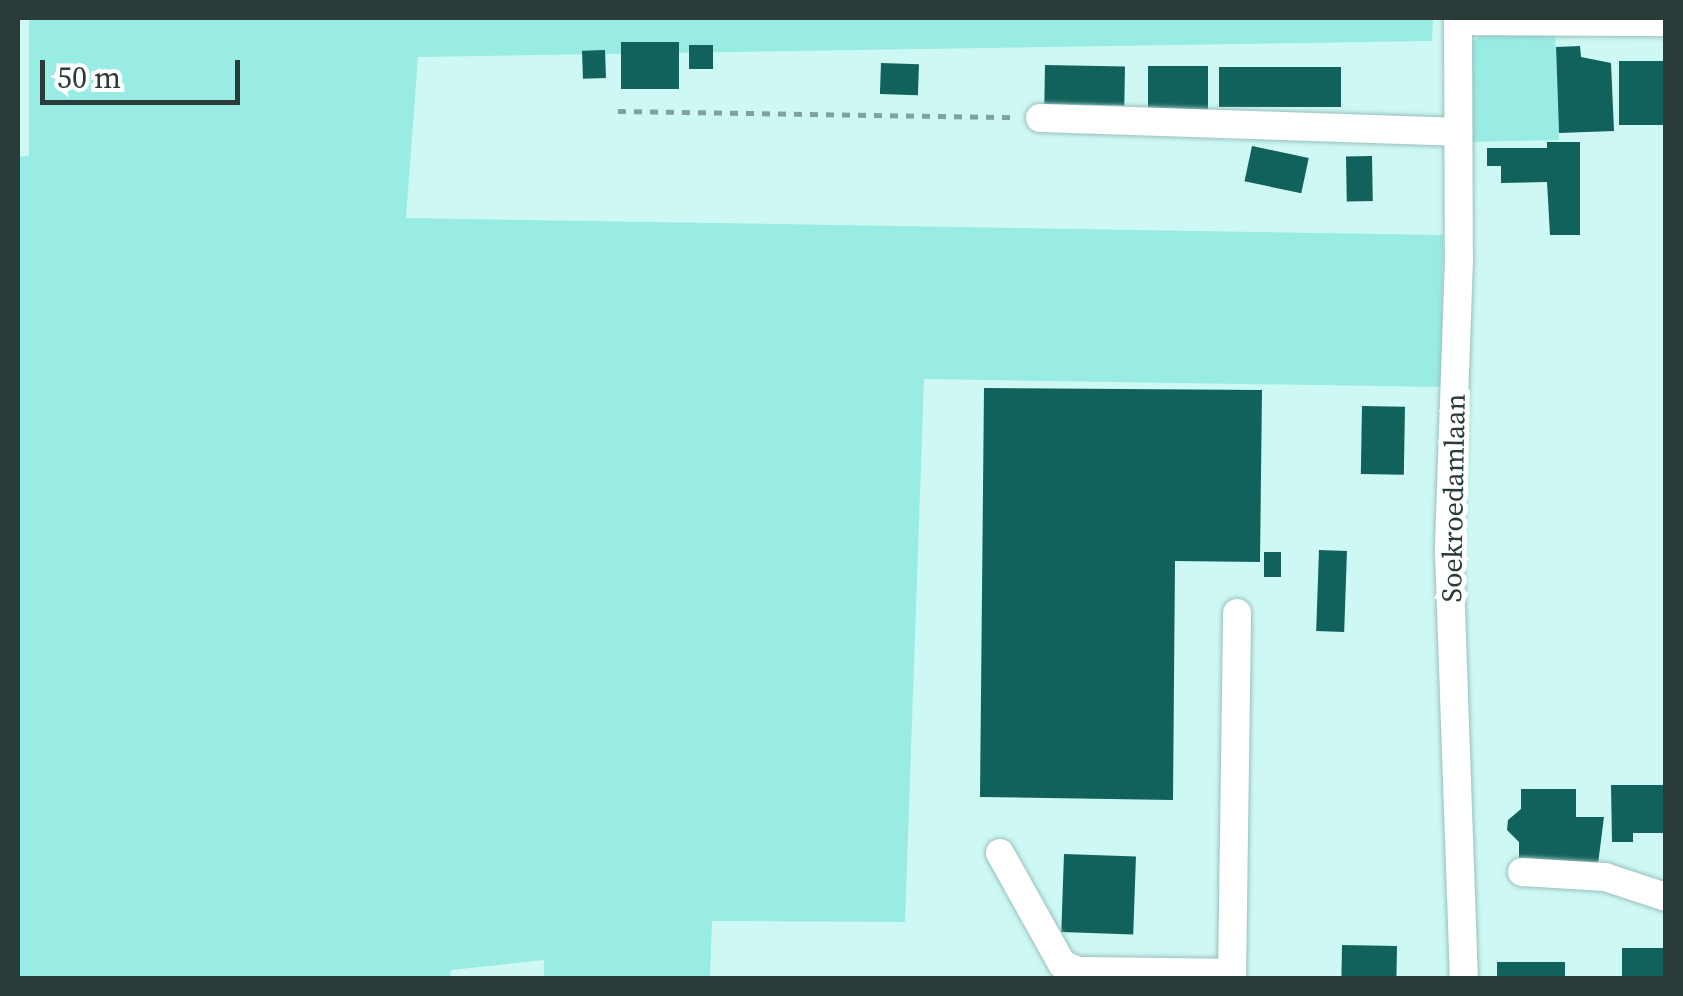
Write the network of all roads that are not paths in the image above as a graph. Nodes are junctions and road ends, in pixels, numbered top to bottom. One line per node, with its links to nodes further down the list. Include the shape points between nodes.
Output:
1 (1458, 19): 2 (street); 4 (street, Soekroedamlaan)
2 (1666, 22)
3 (1040, 118): 4 (street)
4 (1457, 132): 10 (street, Soekroedamlaan, via 1450,552)
5 (1237, 612): 9 (street)
6 (1000, 854): 9 (street, via 1062,964)
7 (1522, 872): 8 (street, via 1605,877)
8 (1666, 897)
9 (1232, 976)
10 (1464, 978)

